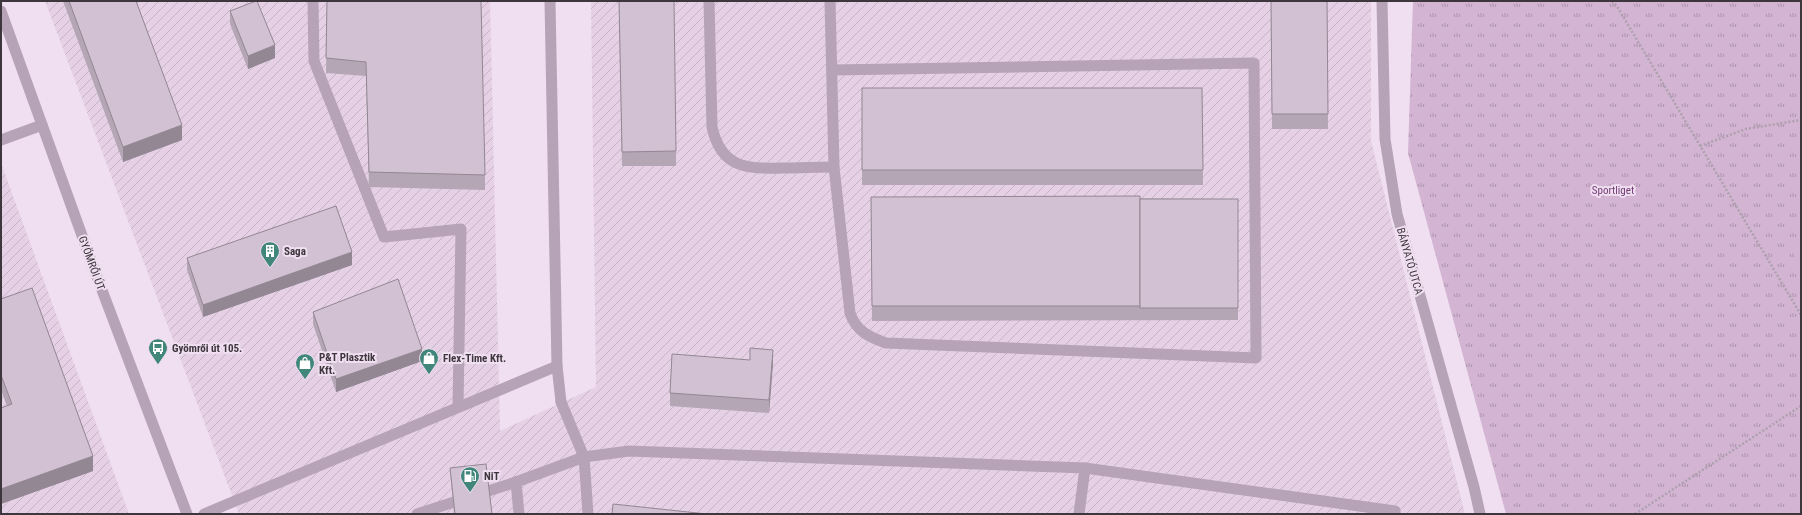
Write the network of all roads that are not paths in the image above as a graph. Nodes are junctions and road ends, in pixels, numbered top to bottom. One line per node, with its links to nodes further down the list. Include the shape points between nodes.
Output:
1 (313, 1): 12 (street, via 314,61 384,237 461,229)
2 (550, 1): 11 (street)
3 (709, 1): 10 (street, via 712,126 715,140 722,151 742,166)
4 (830, 1): 7 (street)
5 (1382, 1): 23 (street, BÁNYATÓ UTCA, via 1384,139 1390,179 1397,214)
6 (1, 11): 8 (street, GYÖMRŐI ÚT)
7 (832, 70): 10 (street); 10 (street, via 1254,63 1256,358 886,343 872,338 860,331 853,323 850,313)
8 (42, 124): 9 (street); 16 (street, GYÖMRŐI ÚT, via 97,277)
9 (1, 140)
10 (834, 167)
11 (557, 366): 12 (street); 13 (street, via 561,402)
12 (458, 406): 17 (street)
13 (584, 457): 14 (street, via 629,451); 15 (street); 20 (street)
14 (1085, 468): 21 (street); 22 (street, via 1395,511)
15 (516, 482): 18 (street); 19 (street)
16 (188, 514)
17 (204, 514)
18 (417, 514)
19 (519, 514)
20 (588, 514)
21 (1079, 514)
22 (1395, 514)
23 (1480, 514)

